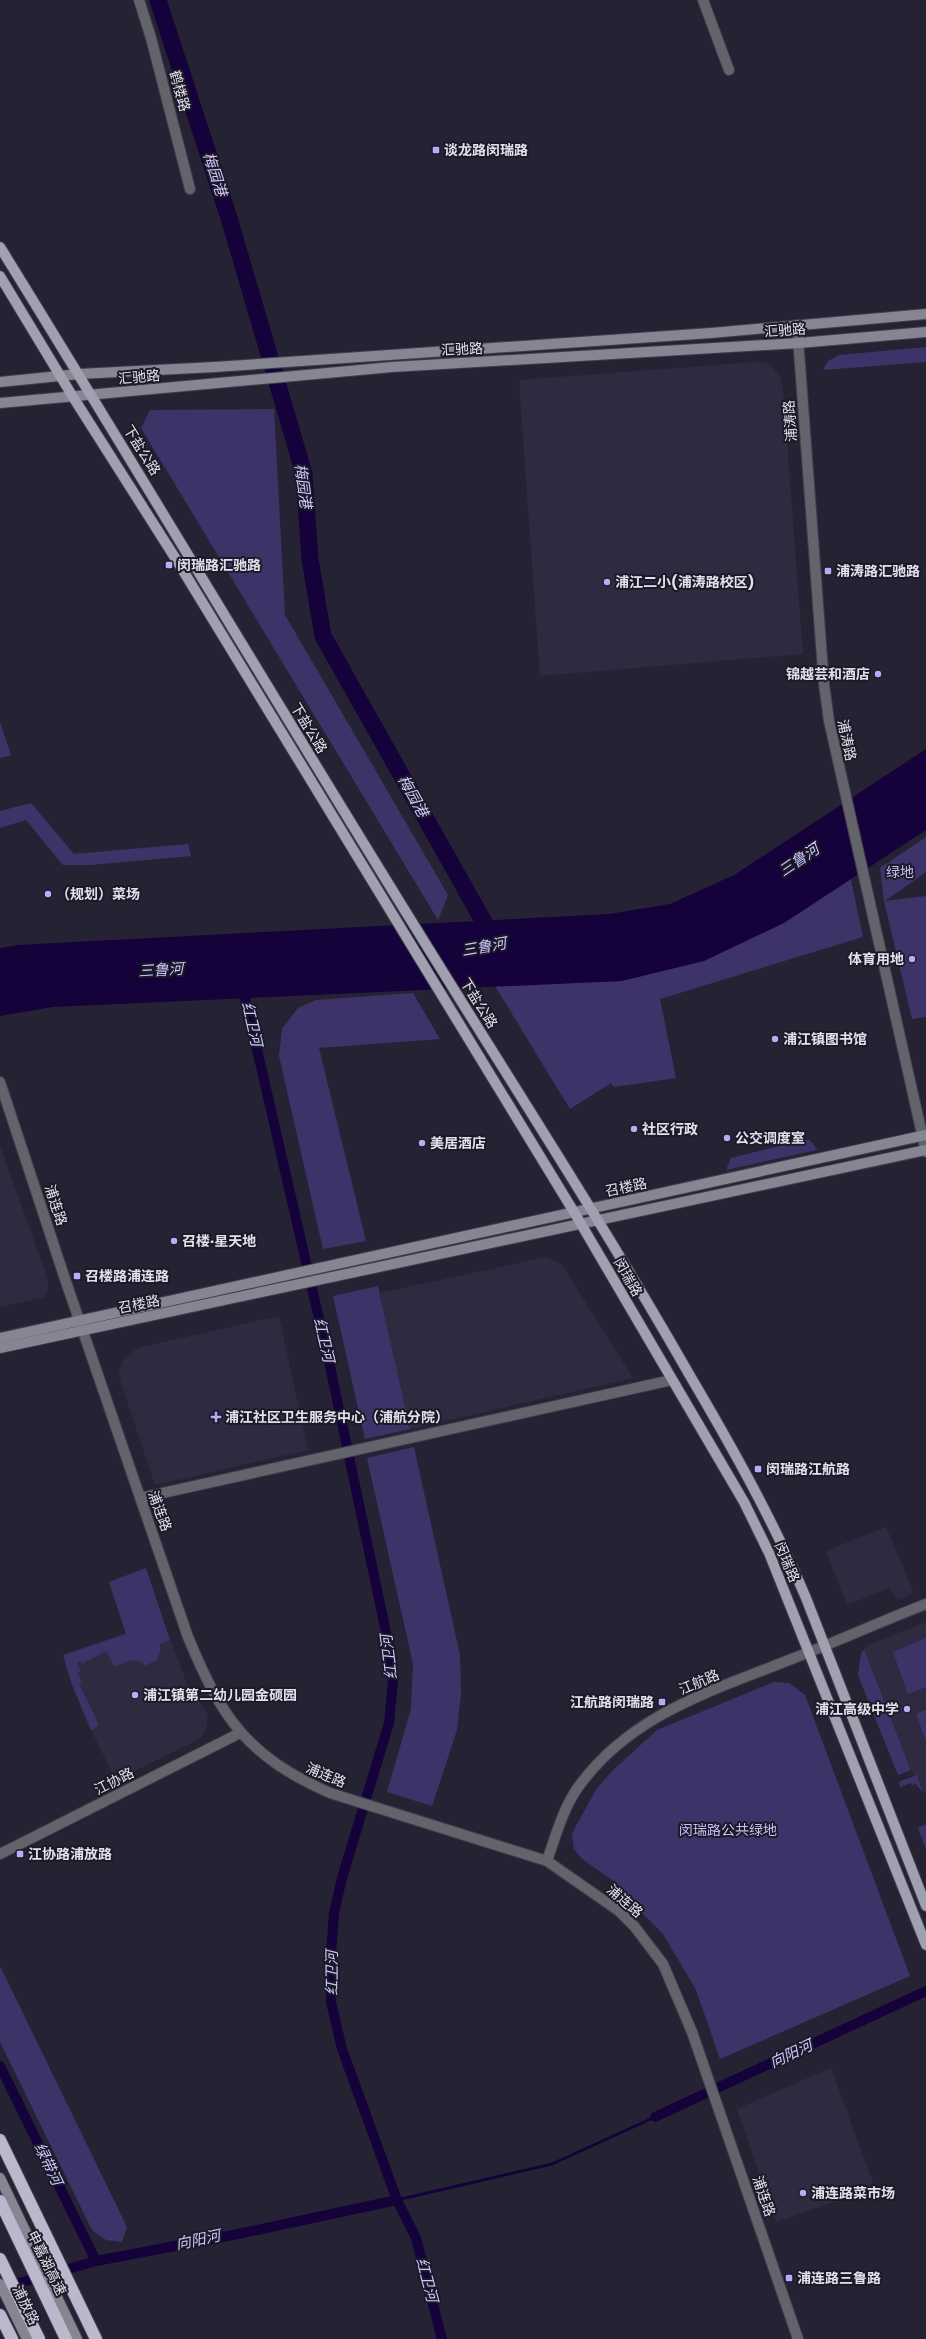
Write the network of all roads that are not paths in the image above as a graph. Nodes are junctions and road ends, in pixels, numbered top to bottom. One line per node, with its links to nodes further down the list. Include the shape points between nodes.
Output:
1 (139, 0): 4 (street, 鹤楼路, via 152,38)
2 (703, 0): 3 (street)
3 (729, 70)
4 (190, 189)
5 (0, 247): 11 (main road, 下盐公路)
6 (0, 276): 12 (main road, 下盐公路)
7 (926, 314): 8 (street, 汇驰路)
8 (797, 325): 10 (street, 浦涛路); 11 (street, 汇驰路, via 258,364)
9 (926, 332): 10 (street, 汇驰路)
10 (799, 343): 14 (street, 汇驰路, via 392,367); 18 (street, 浦涛路, via 828,721)
11 (78, 374): 12 (street, 汇驰路); 14 (main road, 下盐公路)
12 (62, 376): 13 (street, 汇驰路); 15 (main road, 下盐公路)
13 (0, 382)
14 (91, 395): 15 (street, 汇驰路); 20 (main road, 下盐公路, via 412,923)
15 (73, 397): 16 (street, 汇驰路); 21 (main road, 下盐公路, via 179,564)
16 (0, 403)
17 (0, 1082): 24 (street, 浦连路)
18 (924, 1135): 19 (street, 浦涛路); 20 (street, 召楼路)
19 (926, 1150): 22 (street, 召楼路)
20 (590, 1209): 21 (street, 召楼路); 22 (main road, 下盐公路)
21 (574, 1212): 23 (main road, 闵瑞路); 24 (street, 召楼路)
22 (597, 1221): 23 (street, 召楼路); 30 (main road, 闵瑞路, via 748,1475 784,1548)
23 (581, 1225): 24 (street, 召楼路, via 284,1287); 27 (main road, 闵瑞路)
24 (81, 1324): 25 (street, 召楼路); 26 (street, 召楼路); 28 (street, 浦连路)
25 (0, 1338)
26 (0, 1348)
27 (672, 1380): 28 (street); 31 (main road, 闵瑞路, via 744,1502 769,1553)
28 (140, 1498): 32 (street, 浦连路, via 204,1676 221,1708)
29 (926, 1604): 30 (street, 江航路)
30 (824, 1645): 31 (street, 江航路); 35 (main road, 闵瑞路)
31 (809, 1652): 34 (street, 江航路, via 701,1695 664,1712 632,1732 611,1750 579,1786 565,1810); 36 (main road, 闵瑞路)
32 (240, 1733): 33 (street, 江协路); 34 (street, 浦连路, via 280,1767 302,1781 342,1797)
33 (0, 1854)
34 (547, 1861): 49 (street, 浦连路, via 619,1911 650,1945 672,1981)
35 (926, 1906)
36 (926, 1945)
37 (0, 2140): 48 (highway)
38 (0, 2178): 47 (street)
39 (0, 2201): 46 (highway, 申嘉湖高速)
40 (0, 2259): 45 (highway)
41 (0, 2284): 44 (street, 浦放路)
42 (0, 2315): 43 (highway)
43 (10, 2335)
44 (27, 2339)
45 (39, 2339)
46 (66, 2339)
47 (77, 2339)
48 (96, 2339)
49 (798, 2339)

